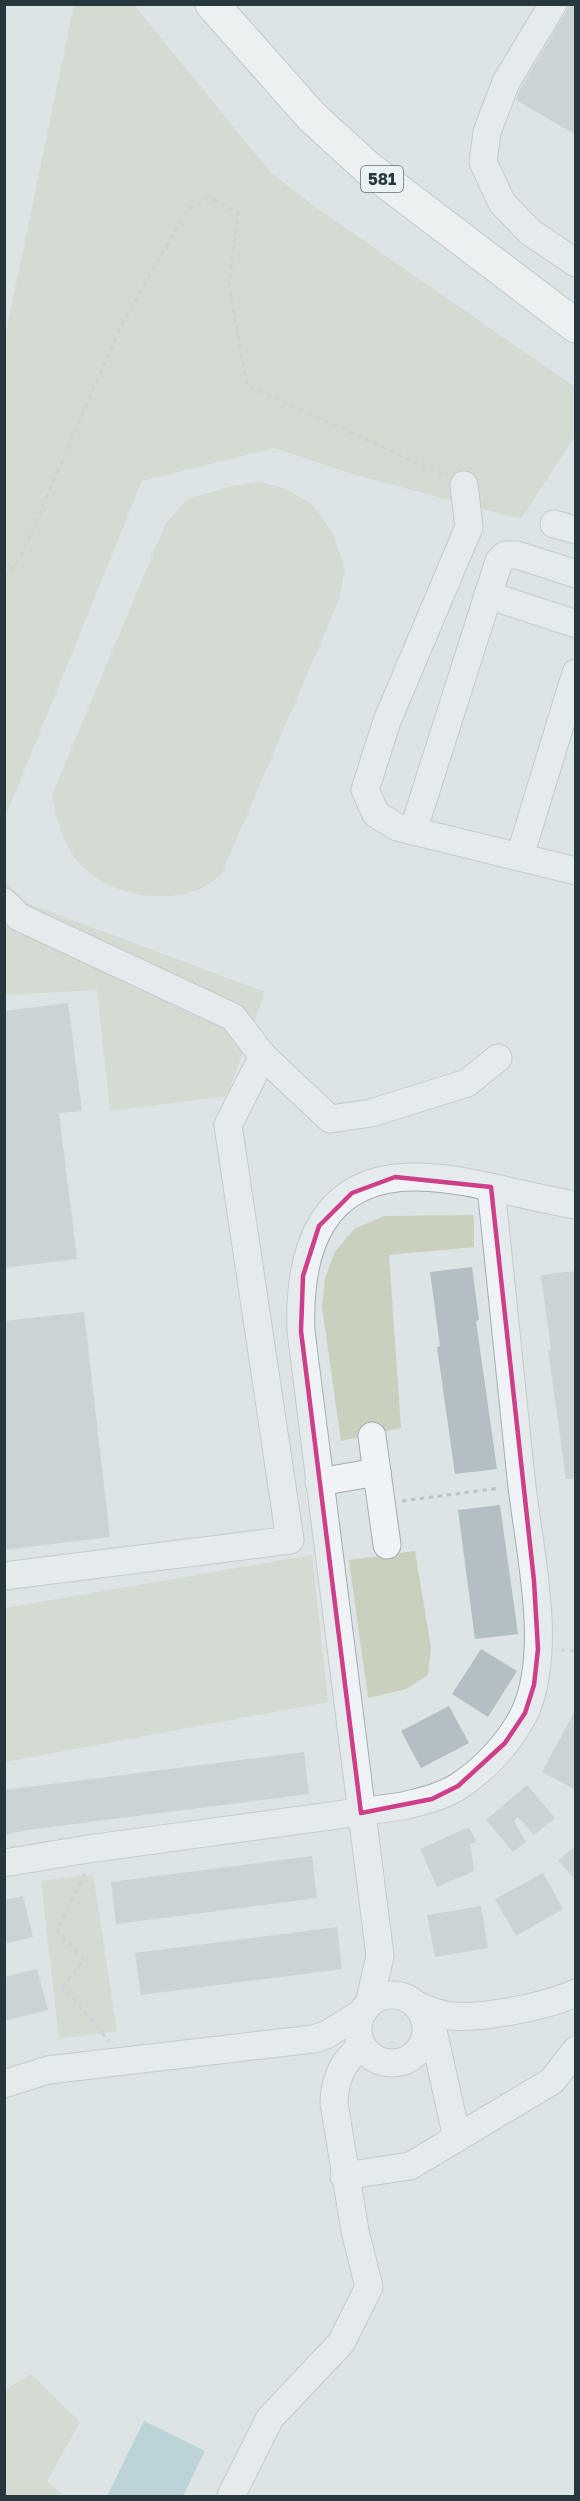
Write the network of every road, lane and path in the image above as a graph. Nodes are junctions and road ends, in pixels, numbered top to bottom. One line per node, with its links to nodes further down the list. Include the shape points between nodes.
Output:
1 (212, 4): 4 (main road, 581, via 312,117 368,168)
2 (553, 4): 3 (street, via 506,82 487,132 483,162 502,203 530,232)
3 (576, 263)
4 (576, 326)
5 (464, 485): 7 (path, via 247,385 229,286 238,213 209,197 187,210 121,326 20,558); 11 (street, via 469,527 387,721 364,790 376,814 397,828)
6 (576, 574): 8 (street, via 517,555 505,555 499,561)
7 (4, 577)
8 (488, 595): 9 (street); 11 (street)
9 (576, 624)
10 (576, 673): 12 (street)
11 (412, 831): 12 (street)
12 (520, 856): 13 (street)
13 (576, 871)
14 (4, 902): 15 (street, via 19,916 233,1017)
15 (263, 1056): 16 (street, via 330,1119 371,1113 467,1083); 25 (street, via 228,1125 290,1540)
16 (498, 1058)
17 (491, 1187): 18 (street); 21 (street, via 420,1177 372,1182 334,1206 319,1226 308,1250 300,1300); 22 (street)
18 (576, 1205)
19 (372, 1436): 20 (street)
20 (377, 1472): 21 (street); 23 (street)
21 (319, 1482): 26 (street)
22 (522, 1485): 23 (path); 26 (street, via 538,1649 534,1685 525,1713 506,1743 458,1786 432,1799)
23 (382, 1504): 24 (street)
24 (387, 1545)
25 (4, 1576)
26 (362, 1814): 27 (street); 29 (street)
27 (97, 1848): 28 (street); 38 (path, via 57,1930 84,1960 63,1986)
28 (4, 1863)
29 (380, 1956): 31 (street, via 390,1978); 32 (street)
30 (576, 1993): 33 (street, via 521,2008)
31 (410, 2001): 32 (street, via 387,1996 377,1998); 33 (street, via 437,2014); 35 (street, via 426,2024)
32 (366, 2008): 34 (street); 37 (street, via 358,2031)
33 (467, 2016): 35 (street)
34 (314, 2039): 37 (street); 38 (street)
35 (428, 2040): 37 (street, via 415,2054 395,2063); 40 (street)
36 (576, 2050): 40 (street, via 552,2081)
37 (365, 2054): 41 (street, via 346,2060 335,2085)
38 (125, 2061): 39 (street, via 48,2070)
39 (4, 2084)
40 (457, 2139): 41 (street, via 410,2166)
41 (344, 2176): 42 (street, via 369,2287 341,2343 270,2418)
42 (232, 2496)

